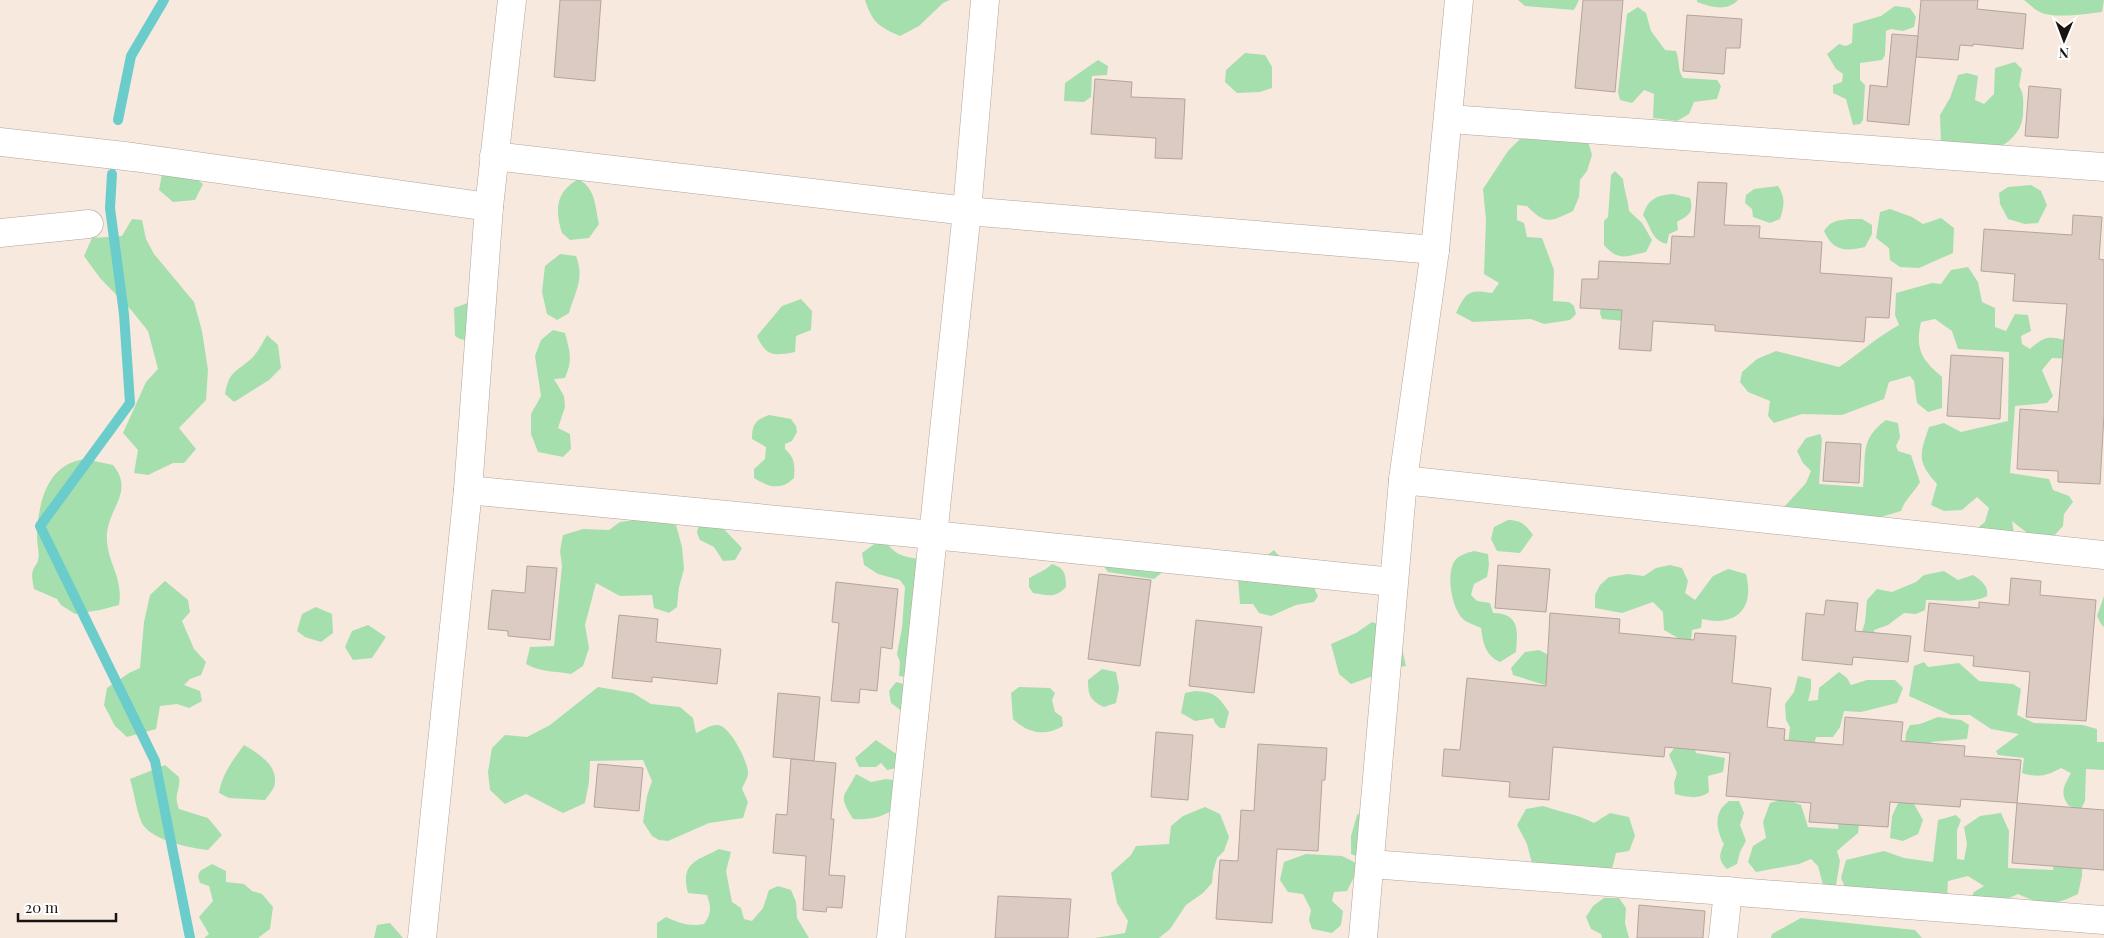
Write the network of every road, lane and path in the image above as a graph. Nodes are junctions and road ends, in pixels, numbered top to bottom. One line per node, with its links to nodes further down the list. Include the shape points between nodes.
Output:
1 (512, 0): 6 (street)
2 (985, 0): 9 (street)
3 (1459, 0): 4 (street)
4 (1449, 119): 7 (street); 12 (street)
5 (0, 142): 8 (street, via 89,151)
6 (494, 156): 8 (street); 9 (street)
7 (2104, 167)
8 (489, 207): 14 (street)
9 (967, 210): 12 (street); 15 (street)
10 (89, 224): 11 (street)
11 (0, 233)
12 (1435, 250): 13 (street)
13 (1403, 480): 16 (street); 17 (street)
14 (468, 490): 15 (street); 22 (street)
15 (933, 535): 17 (street); 23 (street)
16 (2104, 555)
17 (1394, 582): 18 (street)
18 (1371, 864): 19 (street); 24 (street)
19 (1728, 891): 21 (street); 25 (street)
20 (2104, 920): 21 (street)
21 (2045, 927)
22 (422, 938)
23 (891, 938)
24 (1363, 938)
25 (1723, 938)

